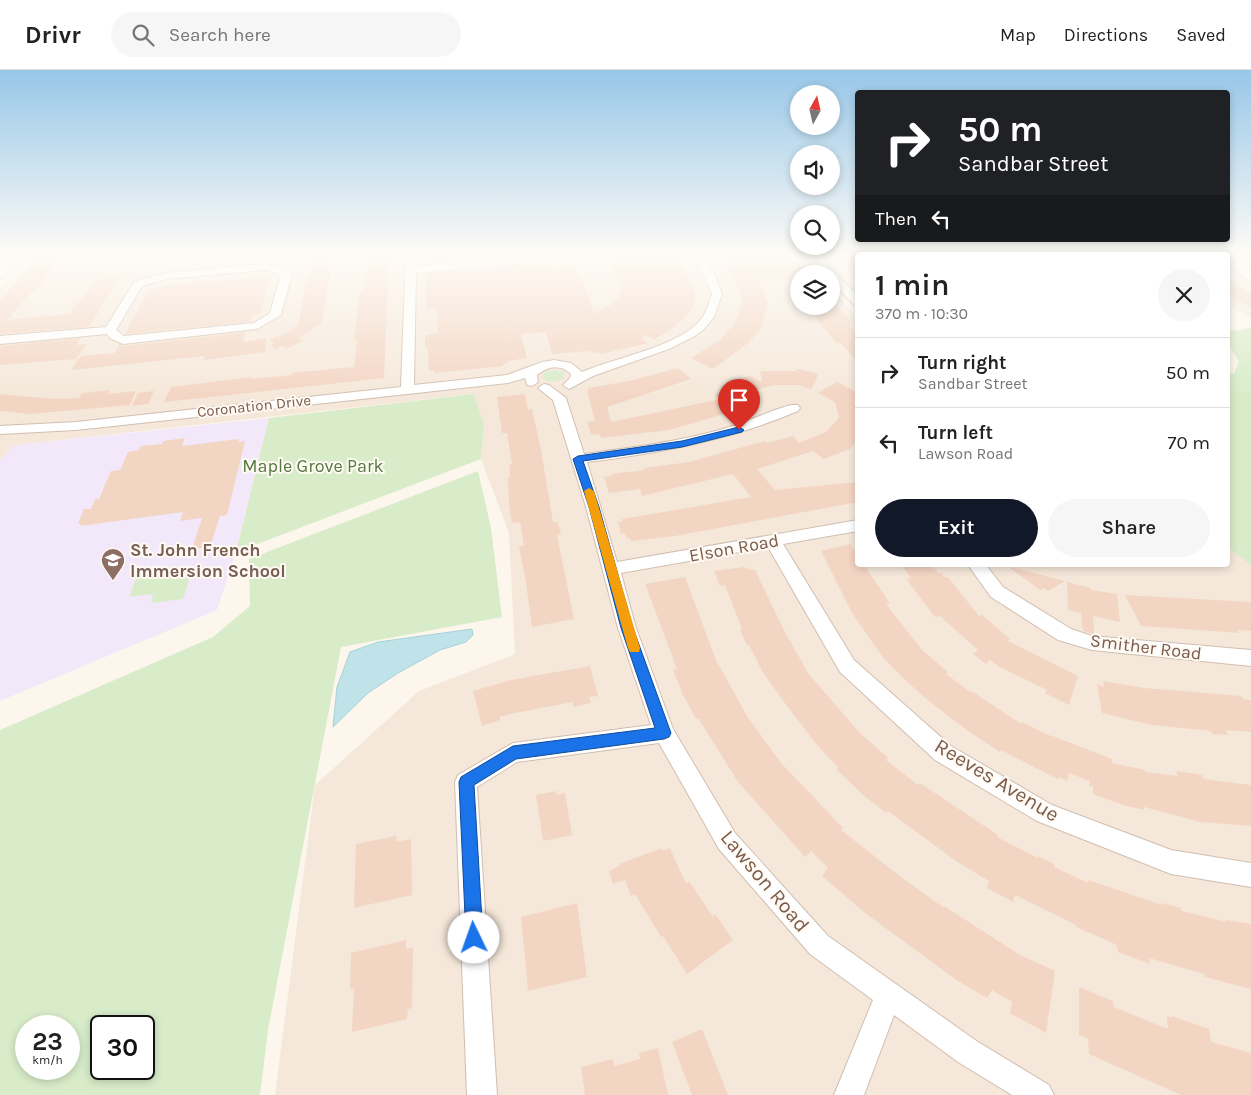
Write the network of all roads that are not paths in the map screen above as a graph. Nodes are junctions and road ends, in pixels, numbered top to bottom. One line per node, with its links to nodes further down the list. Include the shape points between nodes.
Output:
1 (127, 302): 5 (street)
2 (279, 302): 5 (street, via 275,316 257,326 123,340)
3 (409, 302): 8 (street)
4 (715, 302): 7 (street, via 703,324 691,334 629,361)
5 (110, 330): 6 (street)
6 (0, 340)
7 (555, 382): 8 (street, Coronation Drive, via 508,379); 11 (street, Lawson Road)
8 (407, 389): 10 (street, Coronation Drive, via 76,426)
9 (793, 408): 11 (street, via 739,430 682,444)
10 (0, 430)
11 (578, 459): 15 (street, Lawson Road)
12 (855, 526): 13 (street, Elson Road)
13 (773, 541): 15 (street, Elson Road); 18 (street, Reeves Avenue, via 847,666 943,753 1045,813 1171,862)
14 (978, 567): 16 (street, Smither Road, via 997,592 1065,635 1125,648)
15 (611, 569): 17 (street, Lawson Road, via 627,628)
16 (1251, 658)
17 (664, 733): 19 (street, Lawson Road, via 727,841 819,945); 20 (street, via 513,753 466,782)
18 (1251, 875)
19 (888, 995): 21 (street); 22 (street, Lawson Road, via 968,1052)
20 (482, 1095)
21 (849, 1095)
22 (1040, 1095)

